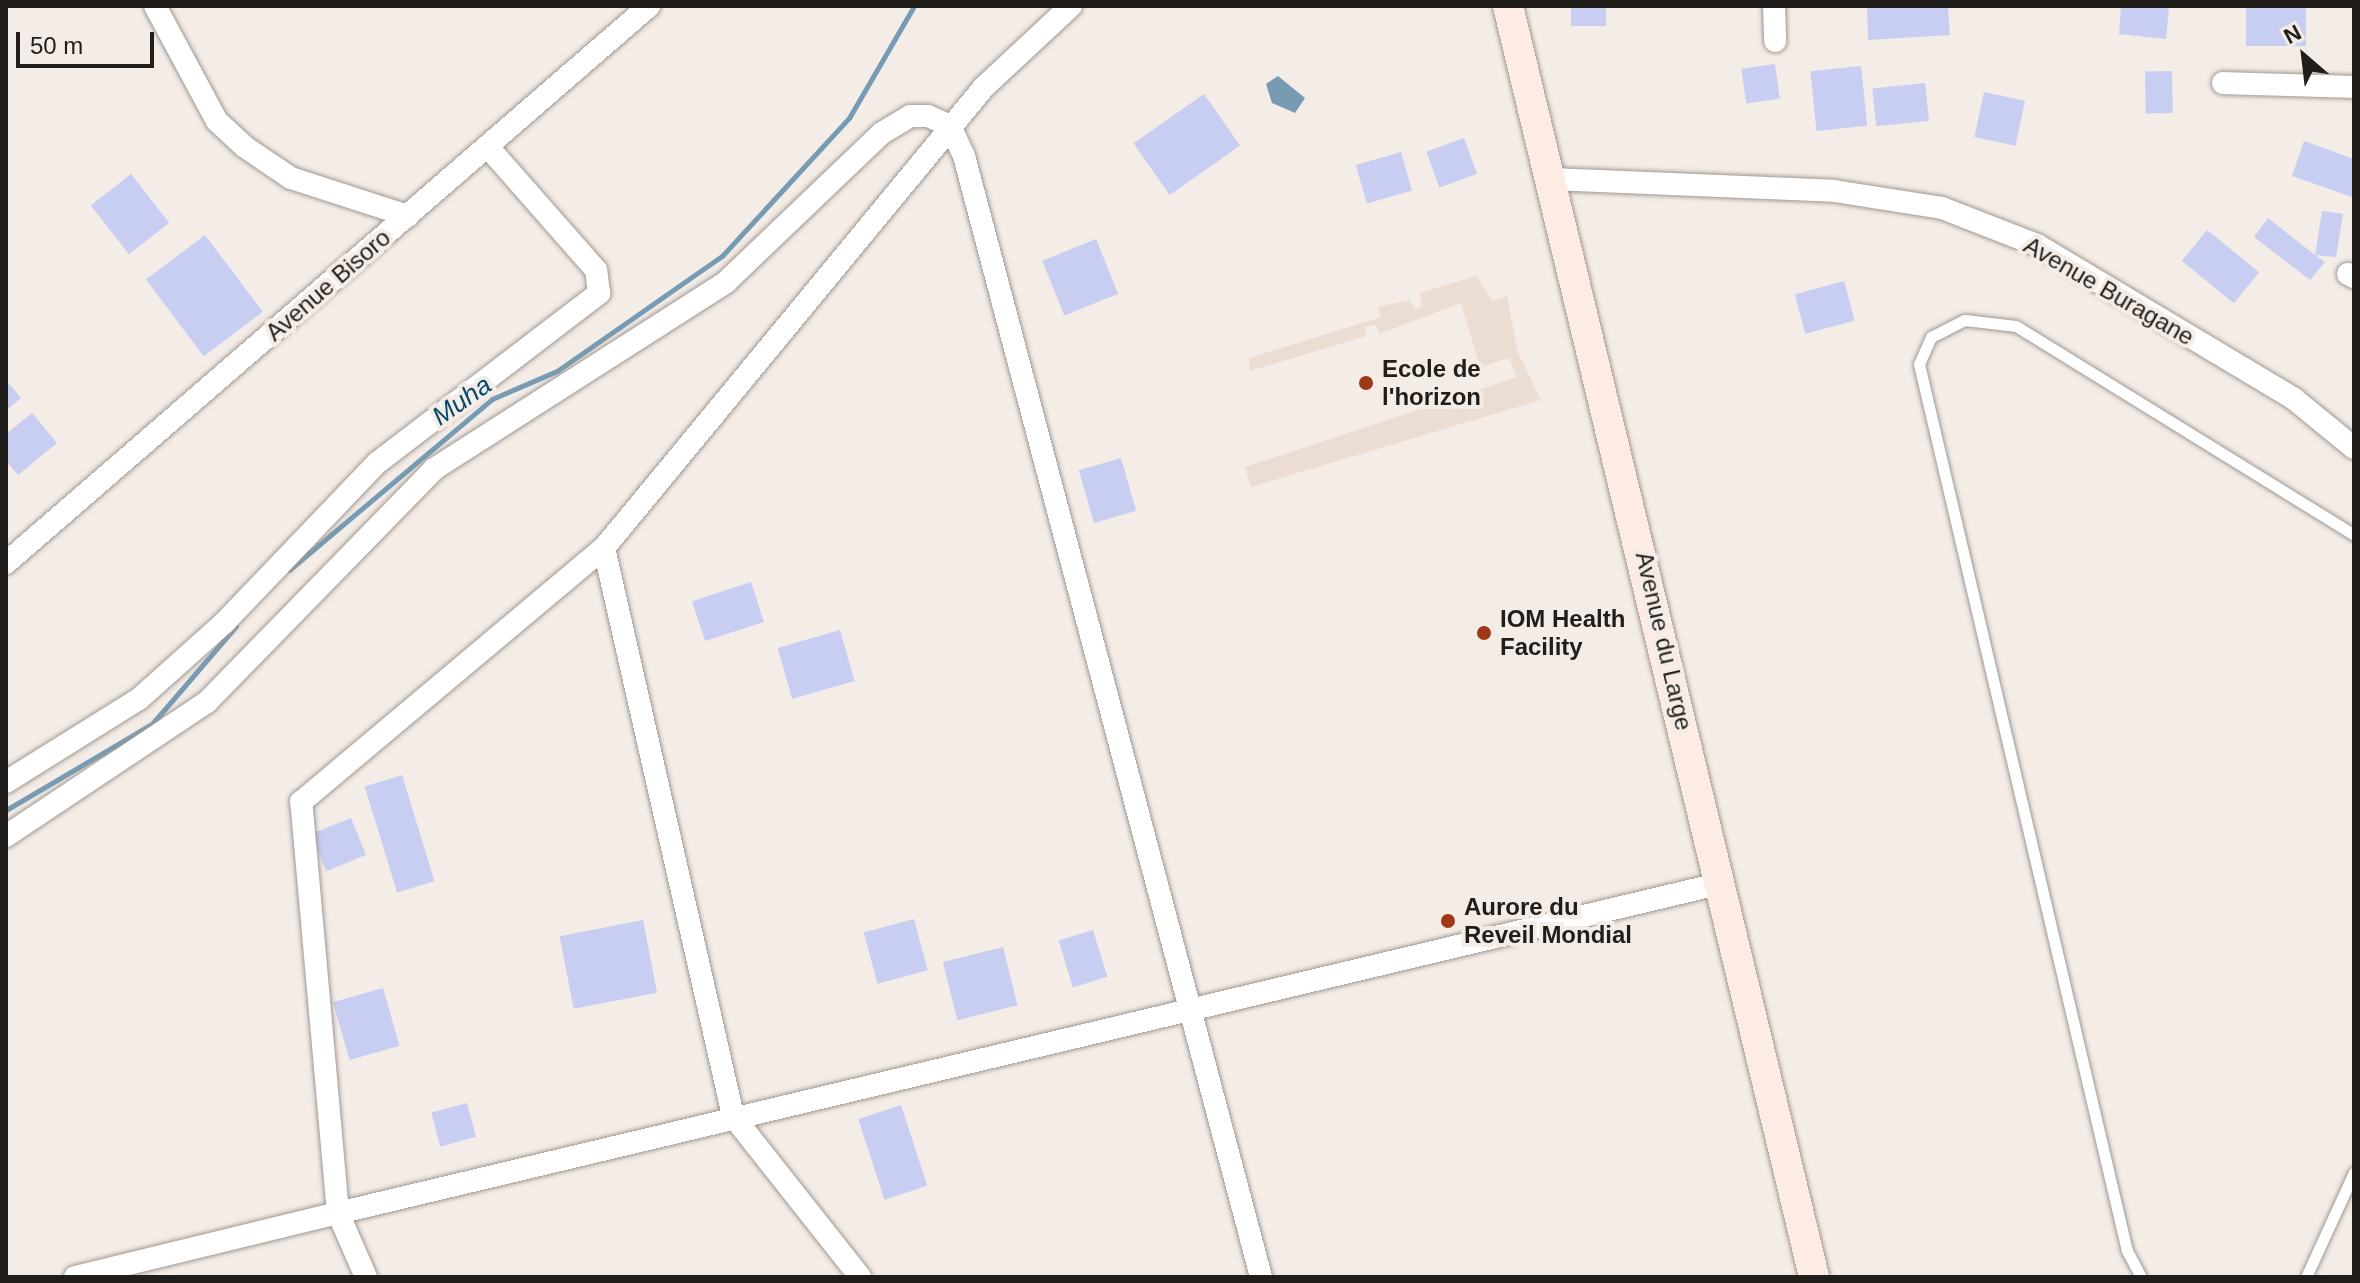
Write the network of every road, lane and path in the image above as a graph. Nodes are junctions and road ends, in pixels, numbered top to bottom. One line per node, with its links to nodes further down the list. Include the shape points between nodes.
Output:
1 (155, 6): 12 (street, via 212,112 245,147 291,178)
2 (649, 6): 10 (street, Avenue Bisoro)
3 (1071, 6): 9 (street)
4 (1508, 6): 11 (main road, Avenue du Large)
5 (1774, 6): 6 (street)
6 (1775, 41)
7 (2223, 83): 8 (street)
8 (2354, 87)
9 (950, 126): 15 (street); 18 (street, via 928,116 897,121 726,282 434,469 207,702); 20 (street)
10 (489, 148): 12 (street, Avenue Bisoro); 17 (street, via 596,270 599,293 377,463 225,622 139,699)
11 (1551, 179): 13 (street, Avenue Buragane, via 1834,191 1942,208 2037,245 2294,399); 19 (main road, Avenue du Large)
12 (408, 216): 16 (street, Avenue Bisoro)
13 (2354, 448)
14 (2354, 535): 29 (lane, via 2016,326 1965,320 1931,337 1919,364 2127,1251)
15 (604, 548): 21 (street); 23 (street, via 299,807)
16 (6, 563)
17 (6, 782)
18 (6, 836)
19 (1718, 884): 20 (street); 28 (main road, Avenue du Large)
20 (1188, 1009): 21 (street); 27 (street)
21 (733, 1116): 23 (street); 26 (street)
22 (2354, 1172): 30 (lane)
23 (338, 1213): 24 (street); 25 (street)
24 (75, 1277)
25 (366, 1277)
26 (860, 1277)
27 (1261, 1277)
28 (1814, 1277)
29 (2141, 1277)
30 (2306, 1277)

